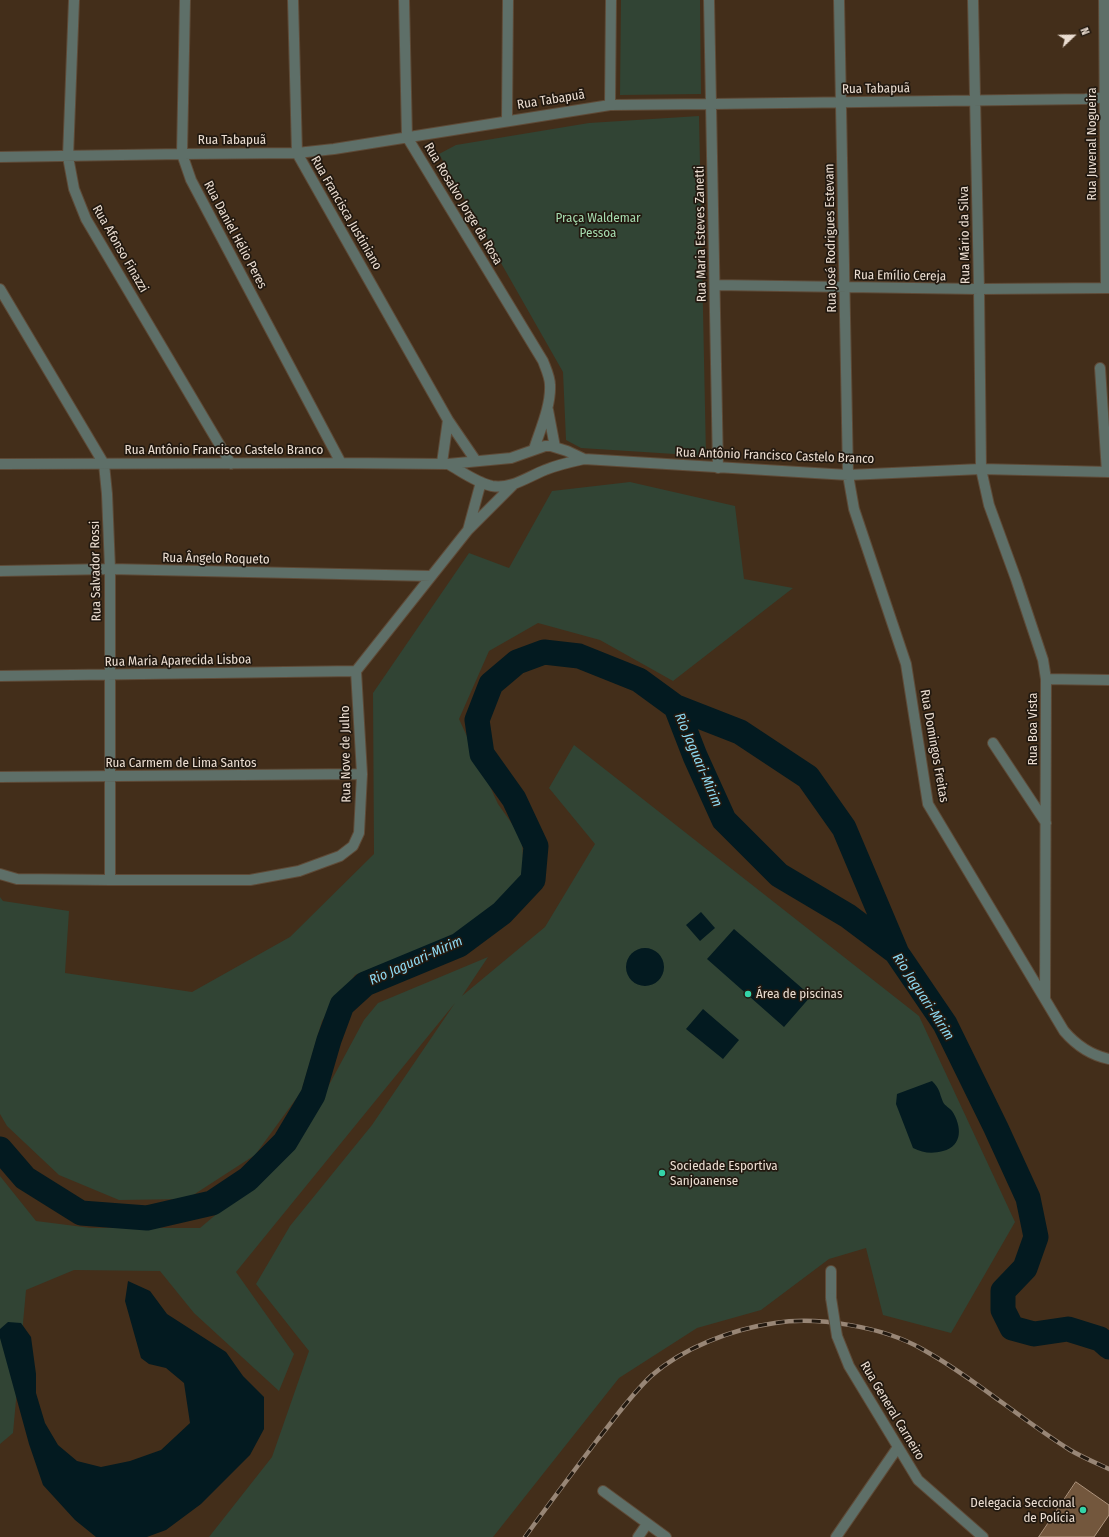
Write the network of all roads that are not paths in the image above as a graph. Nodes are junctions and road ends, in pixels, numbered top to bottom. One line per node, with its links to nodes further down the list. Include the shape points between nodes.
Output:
1 (74, 0): 21 (street, Rua Afonso Finazzi)
2 (185, 0): 19 (street, Rua Daniel Hélio Peres)
3 (293, 0): 18 (street, Rua Francisca Justiniano)
4 (404, 0): 17 (street, Rua Rosalvo Jorge da Rosa)
5 (508, 0): 16 (street)
6 (611, 0): 15 (street)
7 (709, 0): 14 (street, Rua Maria Esteves Zanetti)
8 (839, 0): 13 (street, Rua José Rodrigues Estevam)
9 (972, 0): 12 (street, Rua Mário da Silva)
10 (1104, 0): 11 (street, Rua Juvenal Nogueira)
11 (1107, 97): 12 (street, Rua Tabapuã); 24 (street, Rua Juvenal Nogueira)
12 (974, 101): 13 (street, Rua Tabapuã); 26 (street, Rua Mário da Silva)
13 (840, 103): 14 (street, Rua Tabapuã); 23 (street, Rua José Rodrigues Estevam)
14 (711, 104): 15 (street, Rua Tabapuã); 22 (street, Rua Maria Esteves Zanetti)
15 (610, 105): 16 (street, Rua Tabapuã)
16 (507, 120): 17 (street, Rua Tabapuã)
17 (407, 137): 18 (street, Rua Tabapuã); 28 (street, Rua Rosalvo Jorge da Rosa, via 543,361 550,386)
18 (297, 153): 19 (street, Rua Tabapuã); 29 (street, Rua Francisca Justiniano)
19 (182, 154): 21 (street, Rua Tabapuã); 34 (street, Rua Daniel Hélio Peres, via 190,180)
20 (0, 157): 21 (street, Rua Tabapuã)
21 (68, 157): 37 (street, Rua Afonso Finazzi, via 74,189 86,219)
22 (715, 285): 23 (street, Rua Emílio Cereja); 39 (street, Rua Maria Esteves Zanetti)
23 (845, 288): 26 (street, Rua Emílio Cereja); 42 (street, Rua José Rodrigues Estevam)
24 (1107, 288): 26 (street, Rua Emílio Cereja)
25 (0, 289): 36 (street, Rua Salvador Rossi)
26 (979, 289): 40 (street, Rua Mário da Silva)
27 (1100, 368): 41 (street)
28 (547, 408): 30 (street, Rua Rosalvo Jorge da Rosa); 31 (street, Rua Rosalvo Jorge da Rosa)
29 (448, 420): 33 (street, Rua Francisca Justiniano); 38 (street)
30 (555, 447): 31 (street, Rua Antônio Francisco Castelo Branco); 32 (street, Rua Antônio Francisco Castelo Branco)
31 (534, 449): 33 (street, Rua Antônio Francisco Castelo Branco, via 511,458)
32 (584, 459): 39 (street, Rua Antônio Francisco Castelo Branco); 44 (street, Rua Antônio Francisco Castelo Branco, via 557,465)
33 (476, 461): 38 (street, Rua Antônio Francisco Castelo Branco)
34 (341, 462): 37 (street, Rua Antônio Francisco Castelo Branco); 38 (street, Rua Antônio Francisco Castelo Branco)
35 (0, 464): 36 (street, Rua Antônio Francisco Castelo Branco)
36 (104, 464): 37 (street, Rua Antônio Francisco Castelo Branco); 46 (street, Rua Salvador Rossi)
37 (231, 464)
38 (445, 464): 43 (street, Rua Antônio Francisco Castelo Branco)
39 (718, 468): 42 (street, Rua Antônio Francisco Castelo Branco)
40 (981, 469): 41 (street, Rua Antônio Francisco Castelo Branco); 42 (street, Rua Antônio Francisco Castelo Branco); 52 (street, Rua Boa Vista, via 989,505 1043,660)
41 (1108, 472)
42 (848, 475): 61 (street, Rua Domingos Freitas, via 854,509 906,664 928,804)
43 (481, 482): 44 (street, Rua Antônio Francisco Castelo Branco, via 500,487); 45 (street)
44 (514, 485): 45 (street)
45 (468, 530): 48 (street)
46 (110, 569): 47 (street, Rua Ângelo Roqueto); 48 (street, Rua Ângelo Roqueto); 50 (street, Rua Salvador Rossi)
47 (0, 571)
48 (431, 576): 49 (street)
49 (356, 671): 50 (street, Rua Maria Aparecida Lisboa); 55 (street, Rua Nove de Julho)
50 (110, 674): 51 (street, Rua Maria Aparecida Lisboa); 56 (street, Rua Salvador Rossi)
51 (0, 676)
52 (1046, 679): 53 (street); 58 (street, Rua Boa Vista)
53 (1109, 680)
54 (993, 743): 58 (street)
55 (362, 774): 56 (street, Rua Carmem de Lima Santos); 60 (street, Rua Nove de Julho, via 358,832 353,846 340,856 299,871 250,880)
56 (110, 776): 57 (street, Rua Carmem de Lima Santos); 60 (street, Rua Salvador Rossi)
57 (0, 777)
58 (1046, 823): 61 (street, Rua Boa Vista)
59 (0, 874): 60 (street, Rua Nove de Julho, via 17,879)
60 (110, 880)
61 (1046, 1000): 62 (street, Rua Domingos Freitas, via 1064,1031 1074,1042 1085,1050)
62 (1109, 1059)
63 (831, 1271): 64 (street, Rua General Carneiro, bridge, via 831,1298 837,1336 849,1366)
64 (898, 1447): 69 (street); 70 (street, Rua General Carneiro, via 918,1480)
65 (603, 1492): 66 (street)
66 (647, 1524): 67 (street); 68 (street)
67 (638, 1537)
68 (666, 1537)
69 (836, 1537)
70 (983, 1537)

